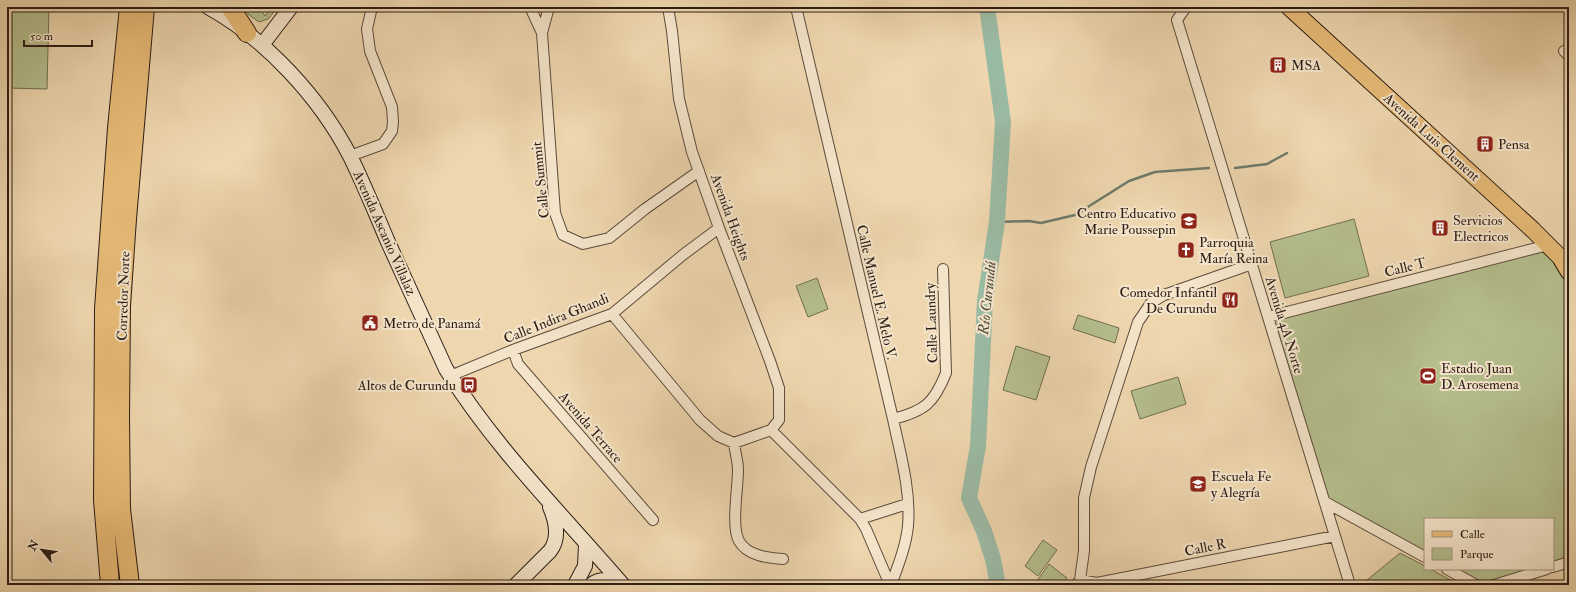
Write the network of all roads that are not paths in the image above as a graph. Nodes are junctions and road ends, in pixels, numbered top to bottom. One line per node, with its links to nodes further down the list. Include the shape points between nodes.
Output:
1 (208, 7): 12 (main road, Avenida Ascanio Villalaz)
2 (230, 7): 12 (highway)
3 (291, 7): 14 (main road)
4 (372, 7): 15 (street, via 367,28 370,51 392,106 392,131 383,144)
5 (530, 7): 13 (street)
6 (549, 7): 13 (street)
7 (668, 7): 16 (street, Avenida Heights, via 678,99)
8 (796, 7): 27 (street, Calle Manuel E. Melo V.)
9 (1186, 7): 20 (street, Avenida 4A Norte, via 1177,20)
10 (1289, 7): 18 (main road, Avenida Luis Clement)
11 (137, 10): 44 (highway, Corredor Norte, via 117,128 104,309 103,500); 45 (highway, Corredor Norte, via 121,306 121,509)
12 (247, 33): 14 (main road, Avenida Ascanio Villalaz)
13 (542, 33): 16 (street, Calle Summit, via 555,213 563,235 583,244 609,238 645,209)
14 (262, 45): 15 (main road, Avenida Ascanio Villalaz, via 294,77 325,114)
15 (350, 156): 26 (main road, Avenida Ascanio Villalaz)
16 (699, 172): 17 (street, Avenida Heights)
17 (719, 228): 23 (street, Calle Indira Ghandi); 28 (street, Avenida Heights, via 779,388 779,420)
18 (1548, 245): 19 (main road, Avenida Luis Clement); 24 (street, Calle T)
19 (1564, 256): 22 (main road, Avenida Luis Clement)
20 (1252, 264): 24 (street, Avenida 4A Norte); 43 (street, via 1164,295 1144,311 1138,322 1091,467 1084,498 1084,551)
21 (943, 268): 27 (street, Calle Laundry, via 946,372 940,388 931,401 911,415)
22 (1569, 272)
23 (612, 314): 25 (street, Calle Indira Ghandi); 29 (street, via 700,420 718,436)
24 (1268, 317): 31 (street, Avenida 4A Norte)
25 (513, 350): 26 (street, Calle Indira Ghandi); 34 (street, Avenida Terrace, via 518,364)
26 (450, 376): 30 (main road, Avenida Ascanio Villalaz, via 474,413)
27 (893, 419): 32 (street, Calle Manuel E. Melo V.)
28 (771, 430): 29 (street); 33 (street)
29 (734, 443): 38 (street, via 738,469 736,527 739,541 751,552 769,558)
30 (548, 501): 36 (main road, Avenida Ascanio Villalaz); 46 (main road, Avenida Ascanio Villalaz, via 556,525 554,545)
31 (1325, 502): 35 (street, Avenida 4A Norte); 37 (street)
32 (908, 504): 33 (street); 51 (street, Calle Manuel E. Melo V., via 908,526)
33 (860, 519): 51 (street)
34 (653, 520)
35 (1335, 536): 43 (street, Calle R, via 1097,583); 52 (street, Avenida 4A Norte)
36 (586, 544): 47 (main road, via 585,566); 50 (main road, Avenida Ascanio Villalaz)
37 (1424, 556)
38 (783, 559)
39 (1569, 562): 40 (street)
40 (1554, 567)
41 (1449, 570): 53 (street)
42 (1544, 570): 54 (street)
43 (1078, 582)
44 (110, 585)
45 (130, 585)
46 (516, 585)
47 (575, 585)
48 (591, 585): 49 (main road, via 603,579)
49 (619, 585)
50 (623, 585)
51 (891, 585)
52 (1350, 585)
53 (1476, 585)
54 (1494, 585)

